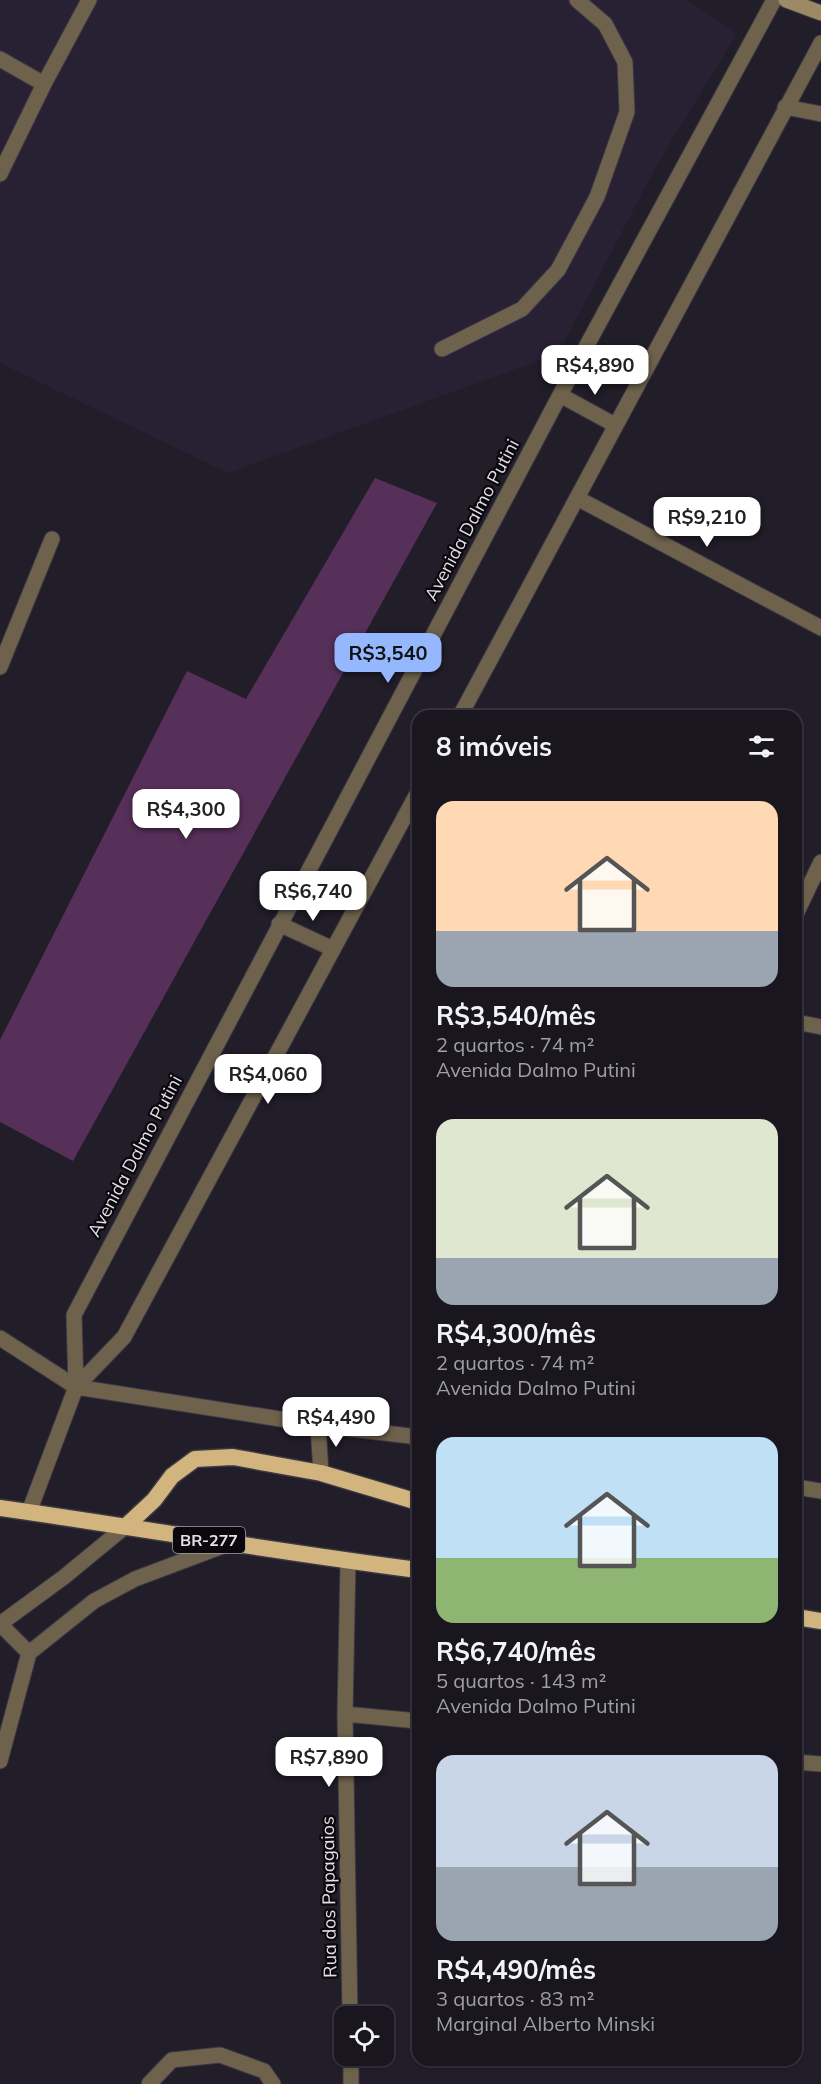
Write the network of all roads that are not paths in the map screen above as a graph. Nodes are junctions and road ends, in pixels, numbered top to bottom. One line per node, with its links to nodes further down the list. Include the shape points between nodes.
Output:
1 (89, 0): 8 (street)
2 (577, 0): 12 (street, via 605,24 625,62 627,112 597,197 558,270 522,309)
3 (774, 0): 13 (street, Avenida Dalmo Putini)
4 (786, 0): 5 (main road)
5 (821, 13)
6 (821, 42): 9 (street)
7 (0, 60): 8 (street)
8 (44, 84): 11 (street)
9 (785, 107): 10 (street); 14 (street)
10 (821, 114)
11 (0, 174)
12 (442, 349)
13 (560, 395): 14 (street); 23 (street, Avenida Dalmo Putini)
14 (615, 425): 15 (street)
15 (577, 498): 17 (street); 19 (street)
16 (52, 539): 18 (street)
17 (821, 628)
18 (0, 667)
19 (463, 710)
20 (412, 803): 24 (street, Avenida Dalmo Putini)
21 (821, 862): 22 (street)
22 (802, 902)
23 (279, 924): 24 (street); 28 (street, Avenida Dalmo Putini, via 74,1315)
24 (333, 949): 28 (street, Avenida Dalmo Putini, via 124,1337)
25 (802, 1023): 26 (street)
26 (821, 1027)
27 (0, 1338): 28 (street)
28 (76, 1387): 29 (street); 36 (street, Avenida Dalmo Putini)
29 (318, 1425): 30 (street); 31 (street)
30 (412, 1436)
31 (321, 1473): 34 (highway); 37 (highway, via 233,1457 195,1460 172,1476 154,1500)
32 (802, 1488): 33 (street)
33 (821, 1491)
34 (412, 1500)
35 (0, 1508): 36 (highway, BR-277)
36 (28, 1512): 37 (highway, BR-277)
37 (126, 1526): 38 (highway, BR-277); 43 (street)
38 (228, 1544): 39 (highway, BR-277); 44 (street, via 124,1584 94,1601)
39 (348, 1561): 40 (highway, BR-277); 45 (street, Rua dos Papagaios)
40 (412, 1569)
41 (802, 1618): 42 (highway)
42 (821, 1621)
43 (0, 1624): 44 (street)
44 (29, 1653): 47 (street)
45 (345, 1714): 46 (street); 50 (street, Rua dos Papagaios)
46 (412, 1721)
47 (0, 1761)
48 (802, 1762): 49 (street)
49 (821, 1764)
50 (350, 2006)
51 (351, 2066): 54 (street)
52 (149, 2084): 53 (street, via 172,2060 220,2055 264,2071)
53 (273, 2084)
54 (351, 2084)

